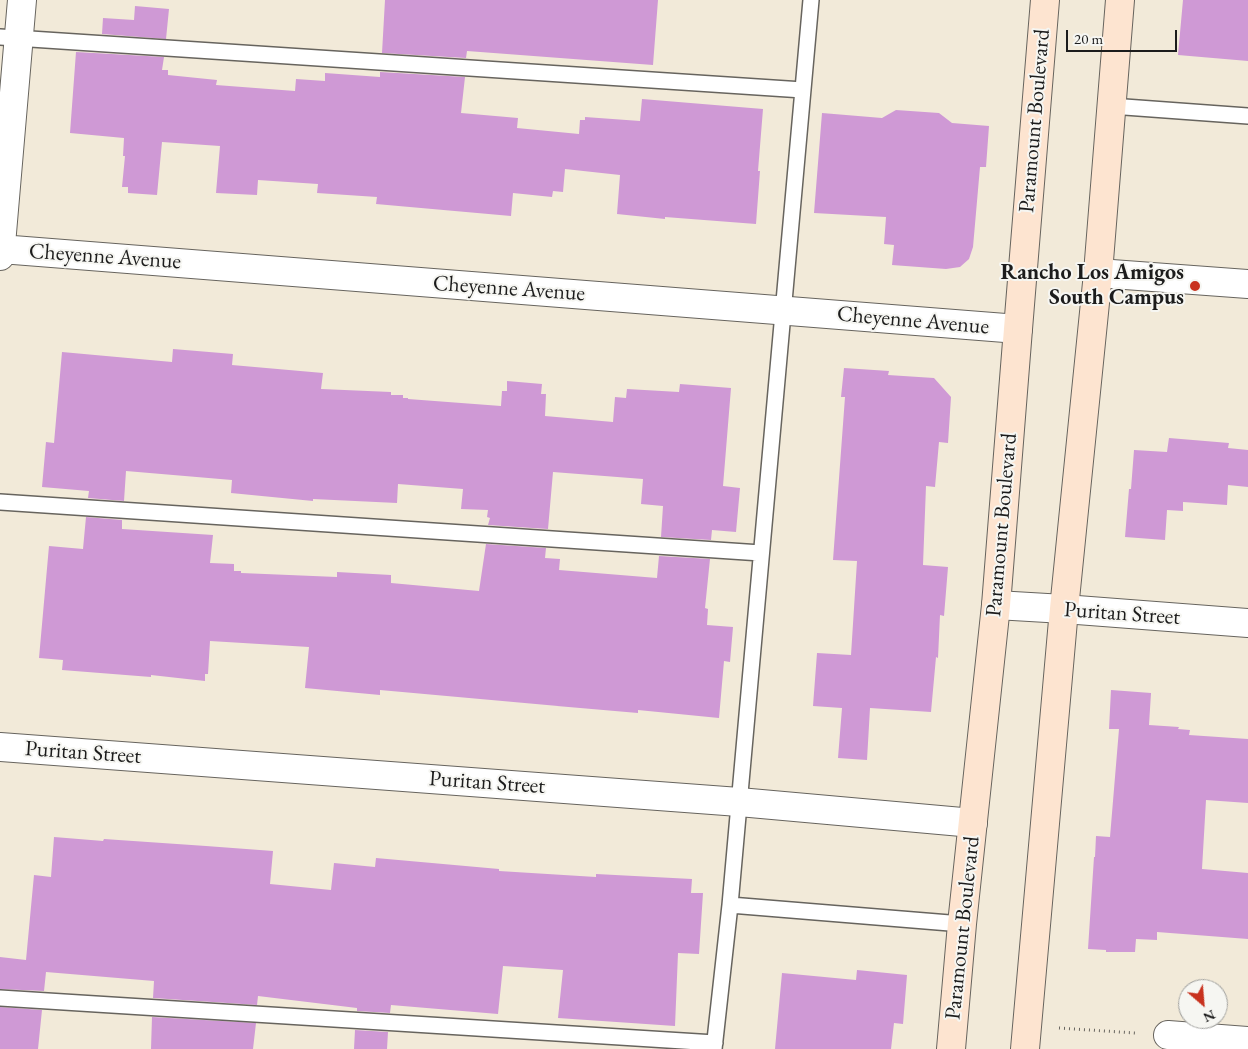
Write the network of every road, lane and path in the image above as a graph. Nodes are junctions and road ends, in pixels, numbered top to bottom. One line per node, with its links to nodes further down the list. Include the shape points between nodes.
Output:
1 (22, 0): 5 (street)
2 (811, 0): 6 (lane)
3 (1045, 0): 14 (main road, Paramount Boulevard)
4 (1120, 0): 7 (main road)
5 (10, 37): 6 (lane); 9 (street)
6 (803, 90): 13 (lane)
7 (1111, 106): 8 (lane); 11 (main road)
8 (1248, 116)
9 (0, 249): 10 (street); 13 (street, Cheyenne Avenue)
10 (0, 256)
11 (1098, 273): 12 (street); 18 (main road)
12 (1248, 284)
13 (783, 310): 14 (street, Cheyenne Avenue); 16 (lane)
14 (1018, 329): 17 (main road, Paramount Boulevard)
15 (0, 502): 16 (lane)
16 (761, 553): 21 (lane)
17 (996, 605): 18 (street, Puritan Street); 22 (main road, Paramount Boulevard)
18 (1064, 609): 19 (street, Puritan Street); 27 (main road)
19 (1248, 623)
20 (0, 747): 21 (street, Puritan Street)
21 (739, 802): 22 (street, Puritan Street); 23 (lane)
22 (973, 824): 24 (main road, Paramount Boulevard)
23 (730, 905): 24 (lane); 29 (lane)
24 (962, 924): 30 (main road, Paramount Boulevard)
25 (0, 998): 29 (lane)
26 (1168, 1035): 27 (path); 28 (street)
27 (1026, 1037)
28 (1248, 1041)
29 (715, 1046)
30 (951, 1049)

